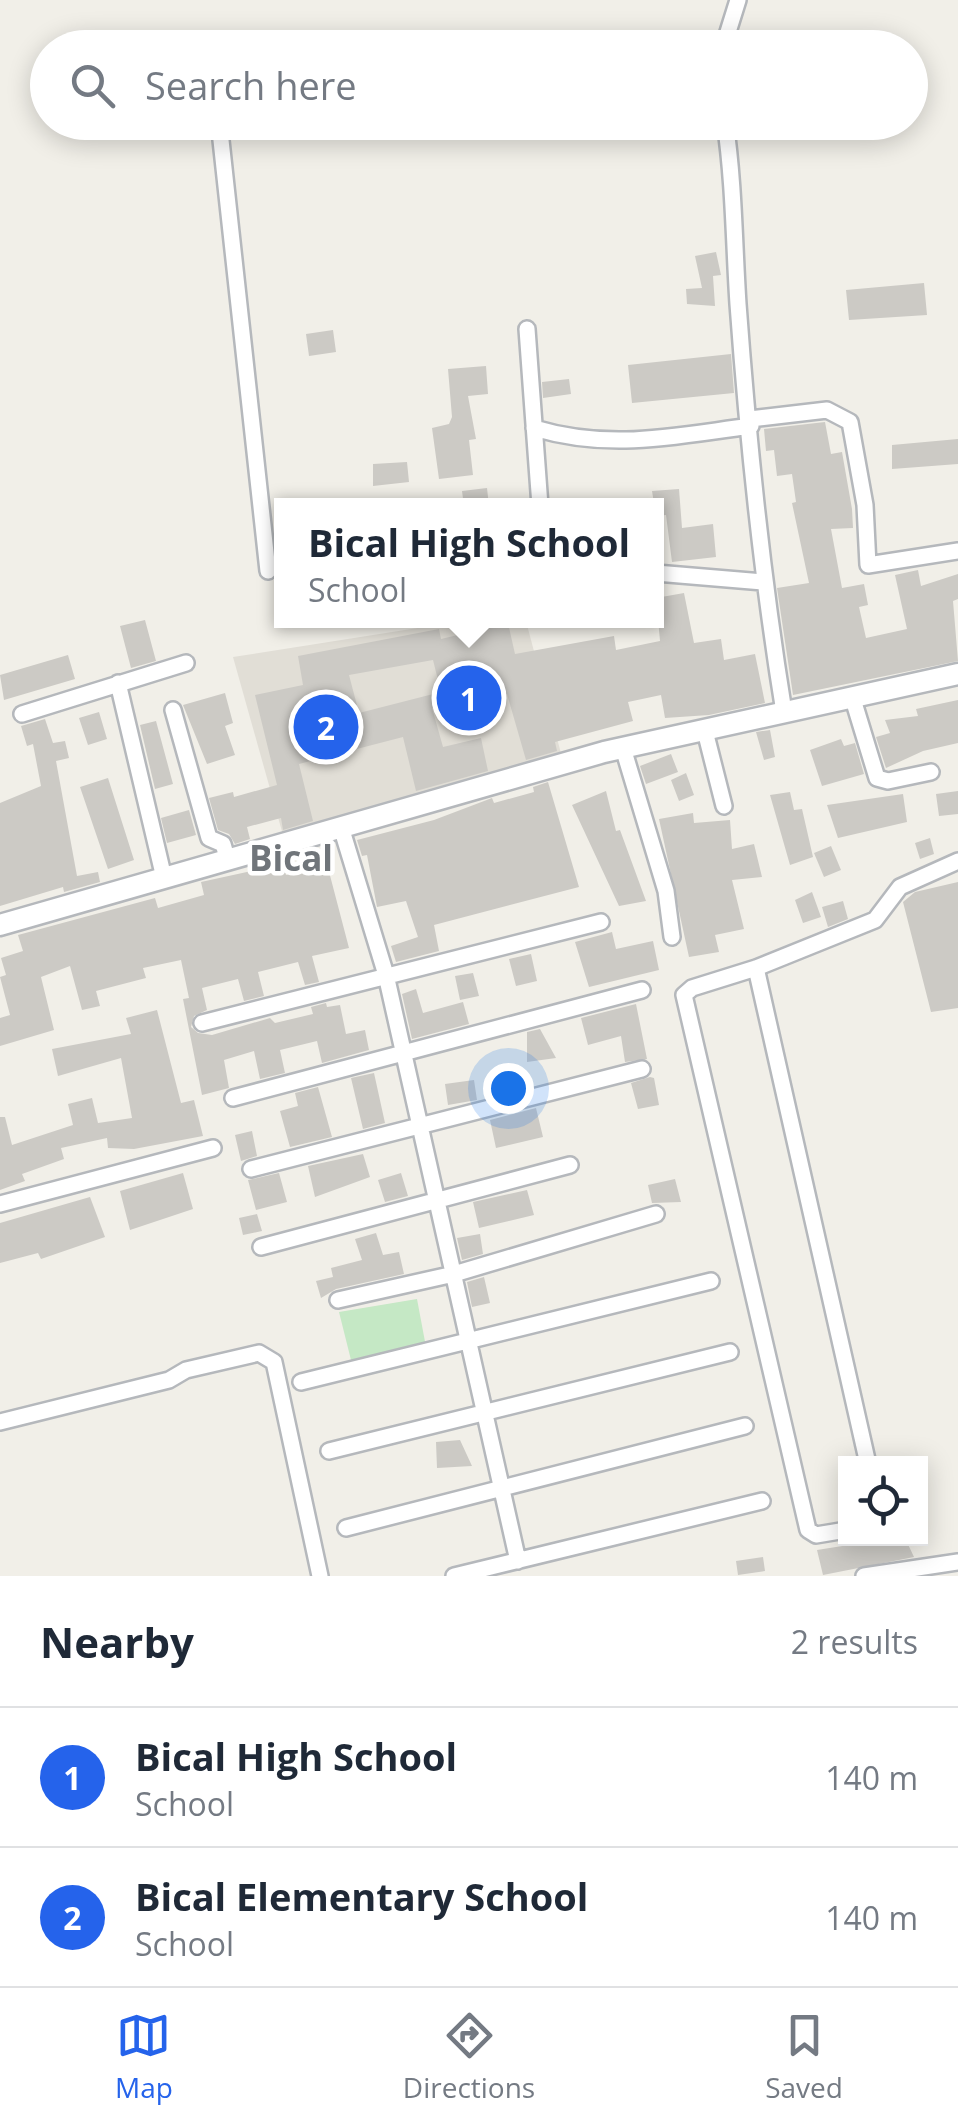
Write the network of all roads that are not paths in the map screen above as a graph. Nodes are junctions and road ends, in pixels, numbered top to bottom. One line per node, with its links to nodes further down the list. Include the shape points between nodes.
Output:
1 (738, 0): 2 (street)
2 (729, 30)
3 (221, 140): 10 (street)
4 (728, 140): 6 (street)
5 (528, 330): 7 (street)
6 (750, 422): 7 (street, via 606,443); 9 (street, via 827,410 850,422 868,565); 12 (street)
7 (534, 428): 8 (street)
8 (539, 498)
9 (958, 552)
10 (268, 571)
11 (664, 574): 12 (street)
12 (763, 582): 18 (street)
13 (186, 664): 15 (street)
14 (958, 674): 16 (street)
15 (118, 683): 19 (street); 27 (street)
16 (852, 696): 18 (street); 22 (street, via 878,778)
17 (173, 710): 25 (street, via 210,838 223,844)
18 (784, 712): 20 (street)
19 (22, 714)
20 (705, 731): 21 (street); 23 (street)
21 (622, 748): 24 (street); 30 (street, via 666,891)
22 (931, 772)
23 (724, 806)
24 (342, 827): 25 (street); 32 (street)
25 (228, 861): 27 (street)
26 (958, 861): 31 (street, via 900,887 875,920)
27 (164, 878): 29 (street)
28 (601, 922): 32 (street)
29 (0, 924)
30 (672, 937)
31 (756, 968): 56 (street); 60 (street, via 692,988 684,1004 808,1530)
32 (386, 975): 34 (street); 35 (street)
33 (642, 990): 35 (street)
34 (202, 1024)
35 (401, 1051): 37 (street); 38 (street)
36 (642, 1070): 38 (street)
37 (233, 1098)
38 (418, 1126): 41 (street); 42 (street)
39 (213, 1148): 43 (street)
40 (570, 1164): 42 (street)
41 (251, 1169)
42 (436, 1197): 45 (street); 46 (street)
43 (0, 1204)
44 (656, 1214): 46 (street)
45 (261, 1247)
46 (454, 1274): 48 (street); 49 (street)
47 (711, 1281): 49 (street)
48 (338, 1300)
49 (468, 1342): 51 (street); 52 (street)
50 (730, 1352): 52 (street)
51 (301, 1382)
52 (484, 1414): 55 (street); 57 (street)
53 (0, 1422): 63 (street, via 169,1380 186,1370 268,1355)
54 (745, 1426): 57 (street)
55 (329, 1452)
56 (866, 1456)
57 (502, 1488): 59 (street); 61 (street)
58 (762, 1501): 61 (street)
59 (346, 1528)
60 (838, 1531)
61 (518, 1562): 64 (street)
62 (958, 1562): 65 (street)
63 (320, 1576)
64 (454, 1576)
65 (864, 1576)

